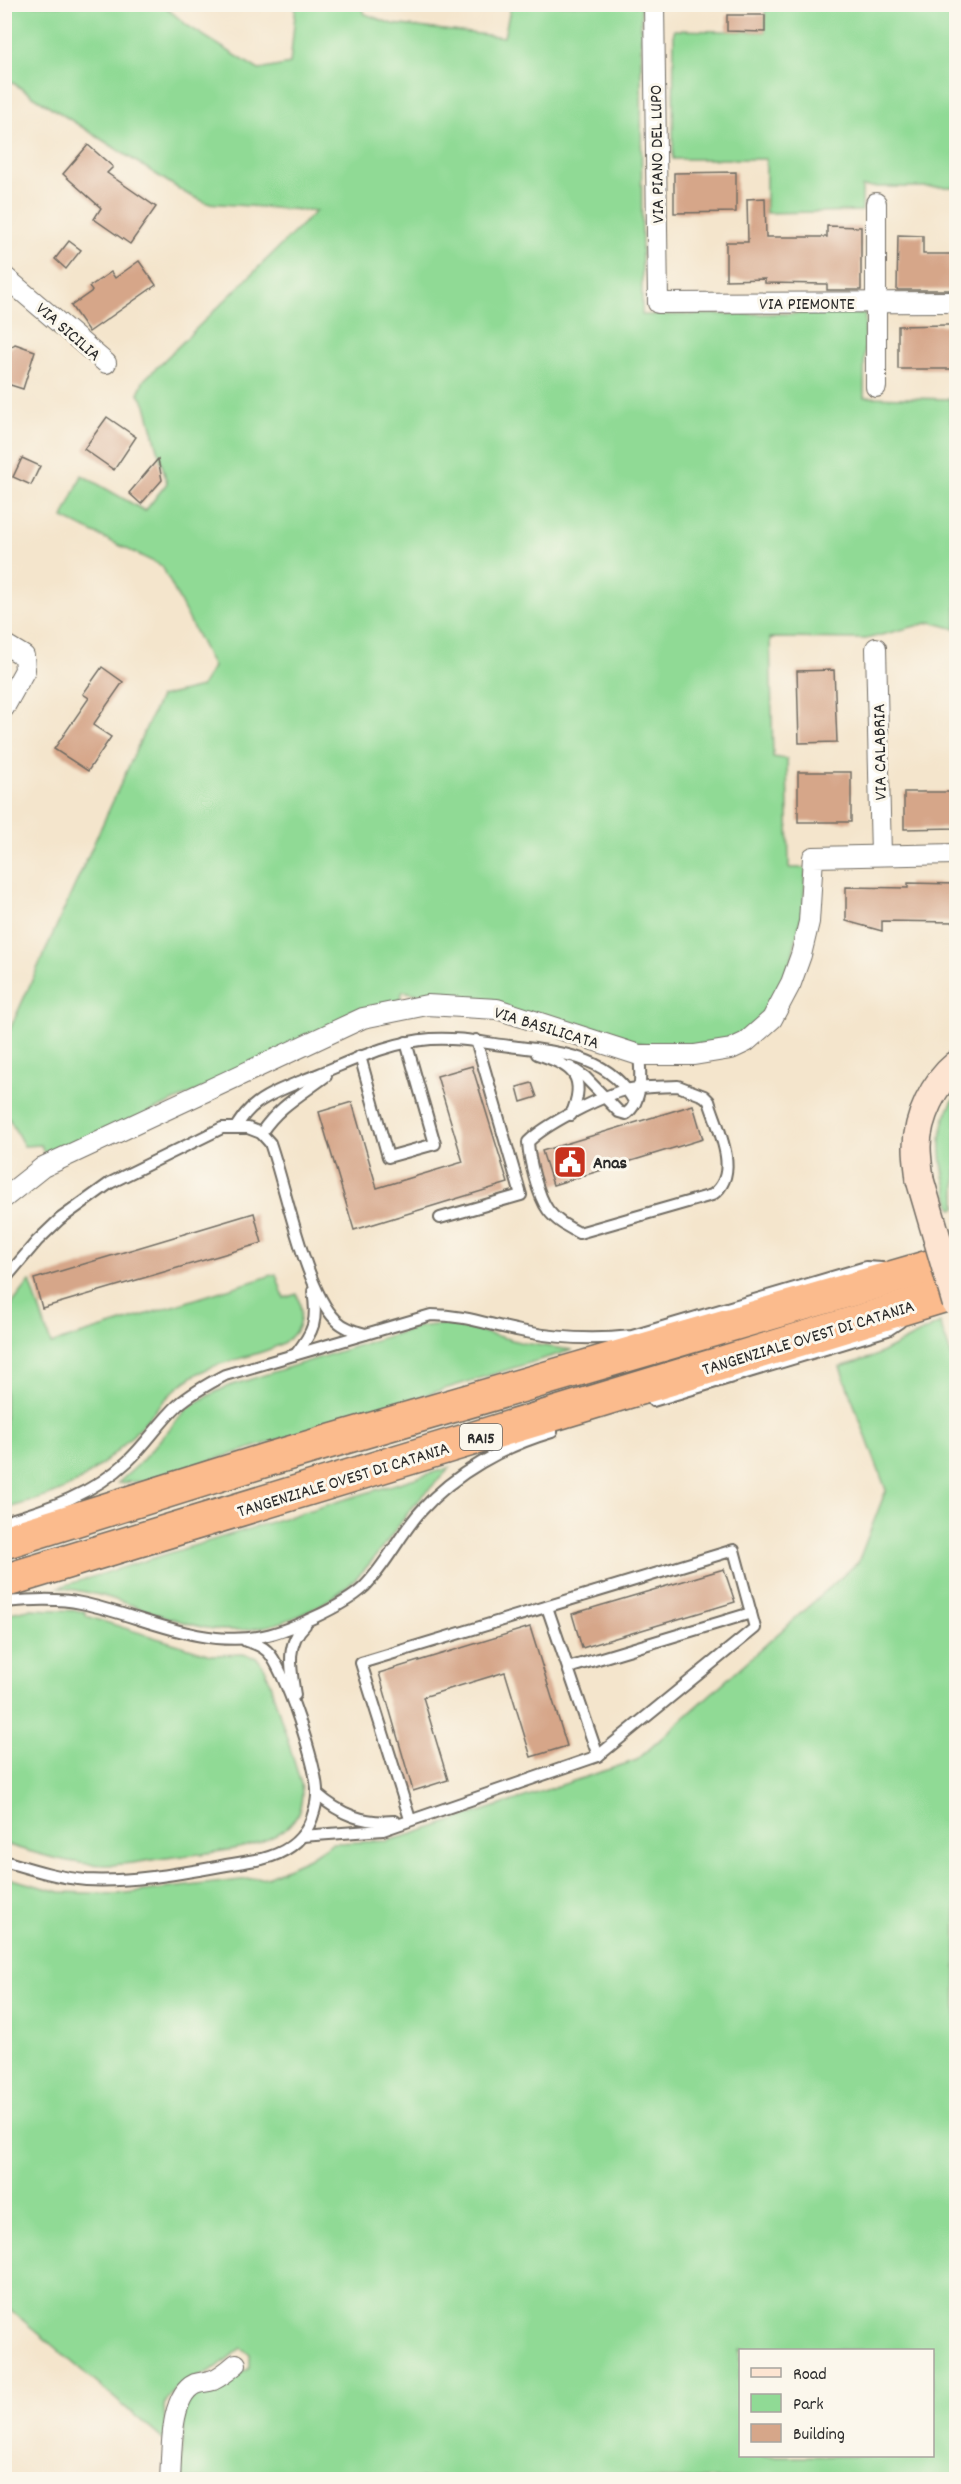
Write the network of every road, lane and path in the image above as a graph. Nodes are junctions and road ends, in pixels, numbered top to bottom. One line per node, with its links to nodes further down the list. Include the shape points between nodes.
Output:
1 (654, 4): 5 (street, VIA PIANO DEL LUPO)
2 (876, 203): 6 (street)
3 (4, 276): 7 (street, VIA SICILIA)
4 (957, 302): 6 (street, VIA PIEMONTE)
5 (658, 303): 6 (street, VIA PIEMONTE)
6 (876, 303): 8 (street)
7 (106, 363)
8 (876, 387)
9 (4, 644): 11 (street, via 24,656 25,670)
10 (876, 648): 13 (street, VIA CALABRIA)
11 (4, 708)
12 (957, 854): 13 (street, VIA BASILICATA)
13 (881, 855): 17 (street, VIA BASILICATA, via 813,857 809,922 801,955 780,1005 760,1032 730,1049)
14 (476, 1040): 15 (lane); 16 (lane); 28 (lane, via 522,1195)
15 (406, 1042): 18 (lane); 18 (lane, via 435,1144 388,1157)
16 (517, 1047): 21 (lane); 22 (lane, via 592,1061)
17 (639, 1055): 22 (lane, via 641,1076); 27 (street, VIA BASILICATA, via 497,1009 427,1005 363,1018 43,1167)
18 (360, 1056): 20 (lane)
19 (957, 1065): 32 (street, bridge, via 927,1104 917,1146)
20 (338, 1066): 25 (lane, via 258,1102); 26 (lane, via 287,1103)
21 (570, 1067): 23 (lane); 24 (lane, via 579,1085)
22 (634, 1090): 23 (lane); 23 (lane, via 634,1108 626,1114); 24 (lane, via 678,1086 709,1101 728,1166 721,1189 712,1195 579,1233 558,1220 542,1200 528,1142)
23 (607, 1098): 24 (lane)
24 (571, 1115)
25 (236, 1127): 26 (lane); 31 (lane, via 222,1128 110,1183 60,1219)
26 (261, 1133): 30 (lane, via 273,1150)
27 (4, 1197)
28 (440, 1218)
29 (957, 1259): 32 (highway, TANGENZIALE OVEST DI CATANIA / RA15)
30 (310, 1273): 33 (lane, via 321,1300 337,1322); 34 (lane, via 316,1311 314,1325)
31 (4, 1280)
32 (940, 1292): 33 (lane, via 866,1267 632,1336 594,1340 557,1337 454,1315 430,1314); 35 (lane, via 888,1330); 38 (highway, TANGENZIALE OVEST DI CATANIA / RA15, via 266,1460); 39 (highway, TANGENZIALE OVEST DI CATANIA / RA15)
33 (365, 1334): 34 (lane)
34 (296, 1354): 37 (lane, via 225,1375 201,1388 177,1406 127,1462 101,1481 64,1503)
35 (642, 1405)
36 (564, 1428): 43 (lane, via 491,1457 455,1479 421,1511 363,1588)
37 (4, 1522)
38 (4, 1542)
39 (4, 1581)
40 (4, 1602): 44 (lane, via 80,1602 200,1637)
41 (547, 1607): 42 (lane, via 734,1550); 45 (lane); 49 (lane, via 361,1663)
42 (751, 1614): 45 (lane); 47 (lane, via 755,1628)
43 (313, 1617): 44 (lane, via 294,1628); 46 (lane, via 299,1631 290,1658)
44 (240, 1639): 46 (lane, via 268,1651 284,1679)
45 (568, 1668): 47 (lane)
46 (298, 1719): 48 (lane)
47 (598, 1756): 49 (lane)
48 (317, 1794): 49 (lane, via 333,1808 366,1821); 50 (lane, via 310,1824)
49 (410, 1819): 50 (lane, via 374,1832)
50 (302, 1836): 51 (lane, via 278,1855 262,1860 118,1880 84,1880)
51 (4, 1861)
52 (236, 2364): 53 (street, via 220,2377 188,2389 180,2399 175,2411)
53 (170, 2480)

